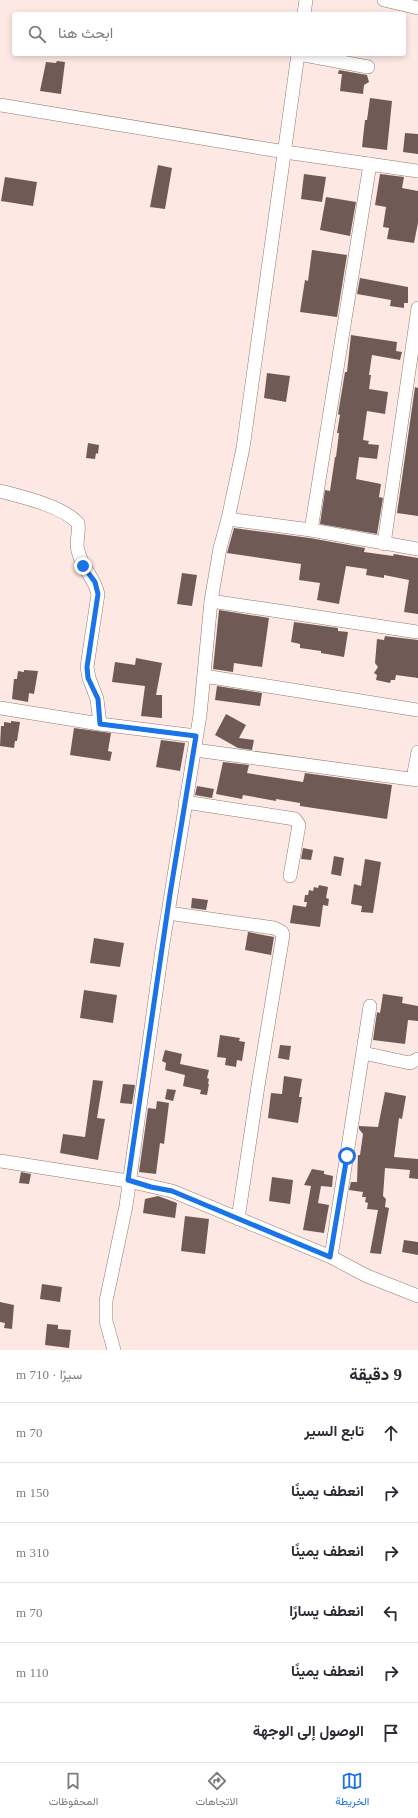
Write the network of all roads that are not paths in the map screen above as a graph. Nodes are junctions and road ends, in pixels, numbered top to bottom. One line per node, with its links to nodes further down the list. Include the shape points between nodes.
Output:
1 (306, 0): 4 (street)
2 (384, 0): 3 (street)
3 (418, 8)
4 (304, 12)
5 (298, 56): 9 (street)
6 (310, 56): 7 (street)
7 (368, 66)
8 (0, 105): 9 (street)
9 (285, 152): 10 (street); 14 (street, via 242,448)
10 (370, 164): 11 (street); 15 (street)
11 (418, 171)
12 (418, 308): 16 (street)
13 (0, 491): 23 (street, via 29,498 51,507 78,523 77,550 83,566 95,582 98,594 87,667 88,678 98,699)
14 (228, 519): 15 (street); 18 (street, via 220,548)
15 (311, 530): 16 (street)
16 (384, 544): 17 (street)
17 (418, 549)
18 (212, 601): 19 (street); 20 (street)
19 (418, 632)
20 (204, 676): 22 (street); 24 (street)
21 (0, 708): 23 (street)
22 (418, 710)
23 (100, 724): 24 (street)
24 (196, 736): 25 (street)
25 (195, 750): 27 (street); 28 (street)
26 (418, 752): 27 (street)
27 (416, 779)
28 (185, 802): 29 (street, via 295,819 299,825); 30 (street)
29 (290, 876)
30 (168, 913): 35 (street); 36 (street, via 274,928 282,932)
31 (370, 1006): 32 (street)
32 (363, 1053): 33 (street, via 410,1063); 37 (street)
33 (418, 1059)
34 (0, 1161): 35 (street)
35 (128, 1180): 36 (street, via 172,1191); 39 (street, via 126,1206 105,1311)
36 (238, 1219): 37 (street)
37 (330, 1257): 38 (street, via 367,1276)
38 (418, 1296)
39 (114, 1350)

